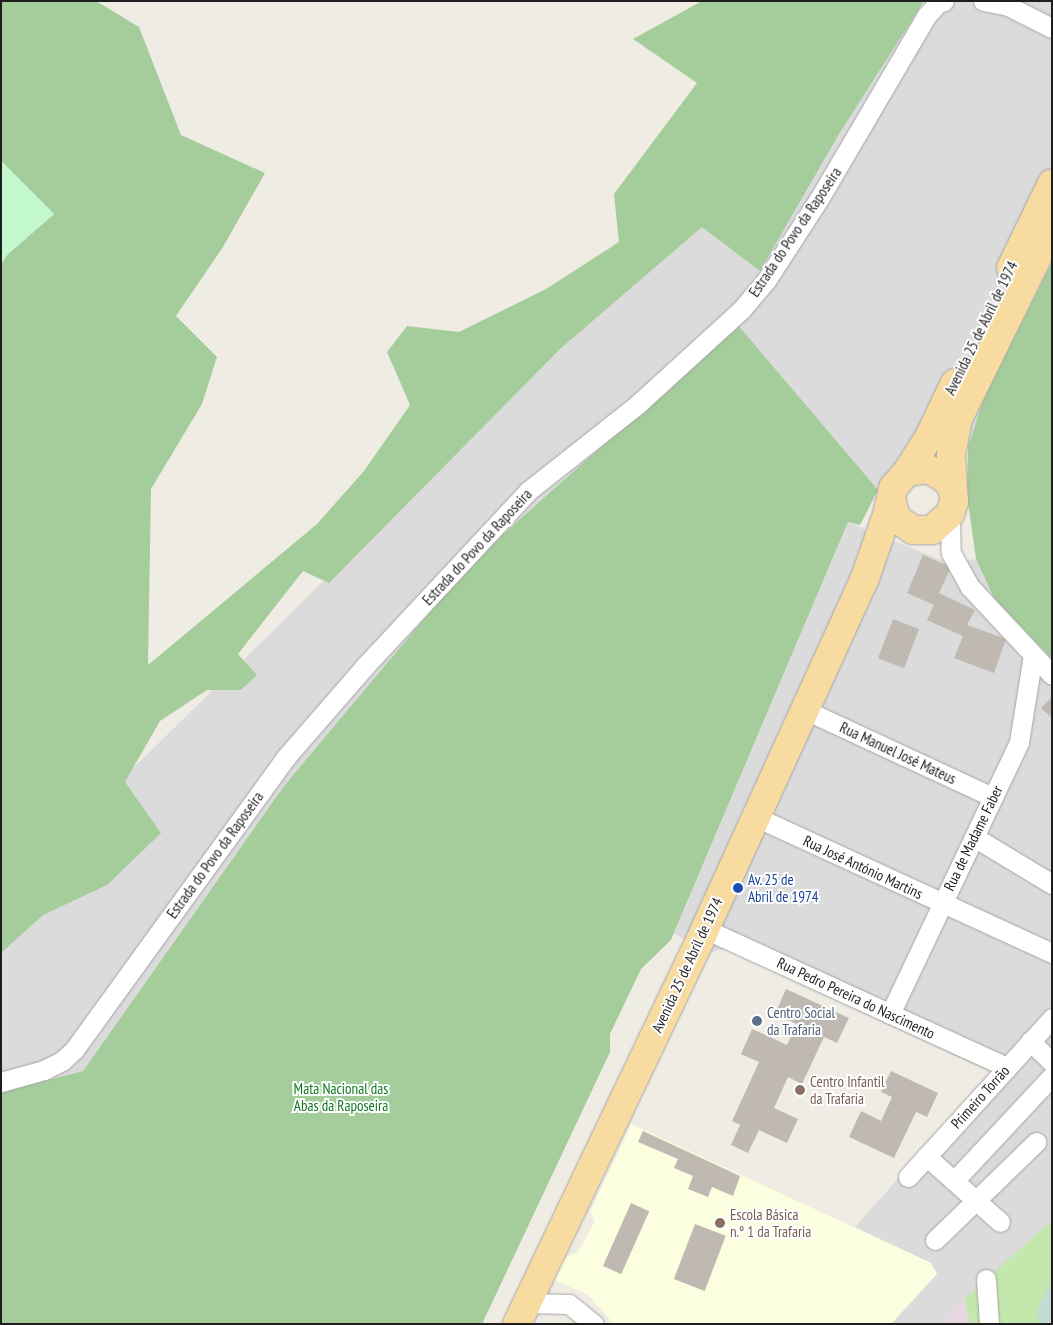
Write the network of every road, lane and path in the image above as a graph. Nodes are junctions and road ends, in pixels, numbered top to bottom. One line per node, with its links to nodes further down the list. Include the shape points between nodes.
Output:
1 (944, 1): 28 (street, Estrada do Povo da Raposeira, via 928,15 819,199 768,279 742,309 638,404 528,491 365,666 286,757 74,1050 44,1070)
2 (983, 1): 3 (street, via 1008,6)
3 (1052, 28)
4 (1052, 183): 6 (main road, Avenida 25 de Abril de 1974, via 929,437)
5 (1052, 228): 8 (main road, Avenida 25 de Abril de 1974, via 966,397 953,439)
6 (907, 472): 7 (main road, Avenida 25 de Abril de 1974, via 899,478); 8 (main road, via 918,468 934,471 947,480)
7 (891, 498): 9 (main road, via 896,518); 11 (main road, Avenida 25 de Abril de 1974)
8 (951, 502): 9 (main road, Avenida 25 de Abril de 1974, via 937,526); 10 (street)
9 (916, 530): 10 (street); 11 (main road, Avenida 25 de Abril de 1974, via 892,541)
10 (951, 553): 12 (street, via 970,587)
11 (865, 578): 14 (main road, Avenida 25 de Abril de 1974)
12 (1033, 655): 13 (street); 15 (street, Rua de Madame Faber, via 1019,742)
13 (1052, 675)
14 (803, 709): 15 (street, Rua Manuel José Mateus); 16 (main road, Avenida 25 de Abril de 1974)
15 (993, 797): 17 (street, Rua de Madame Faber)
16 (756, 817): 19 (street, Rua José António Martins); 20 (main road, Avenida 25 de Abril de 1974)
17 (974, 837): 18 (street); 19 (street, Rua de Madame Faber)
18 (1052, 884)
19 (942, 903): 21 (street, Rua José António Martins); 22 (street, Rua de Madame Faber)
20 (705, 928): 22 (street, Rua Pedro Pereira do Nascimento); 37 (main road, Avenida 25 de Abril de 1974)
21 (1052, 953)
22 (890, 1014): 26 (street, Rua Pedro Pereira do Nascimento)
23 (1052, 1018): 24 (street, Primeiro Torrão)
24 (1030, 1041): 25 (street); 26 (street, Primeiro Torrão)
25 (1052, 1062)
26 (1007, 1067): 30 (street, Primeiro Torrão)
27 (1052, 1076): 32 (street)
28 (1, 1082)
29 (1036, 1142): 33 (street)
30 (926, 1156): 31 (street, Primeiro Torrão); 32 (street)
31 (908, 1177)
32 (954, 1181): 33 (street)
33 (974, 1200): 34 (street); 35 (street)
34 (1000, 1222)
35 (935, 1240)
36 (986, 1279): 39 (street)
37 (522, 1313): 38 (street, via 568,1304)
38 (594, 1324)
39 (990, 1324)

